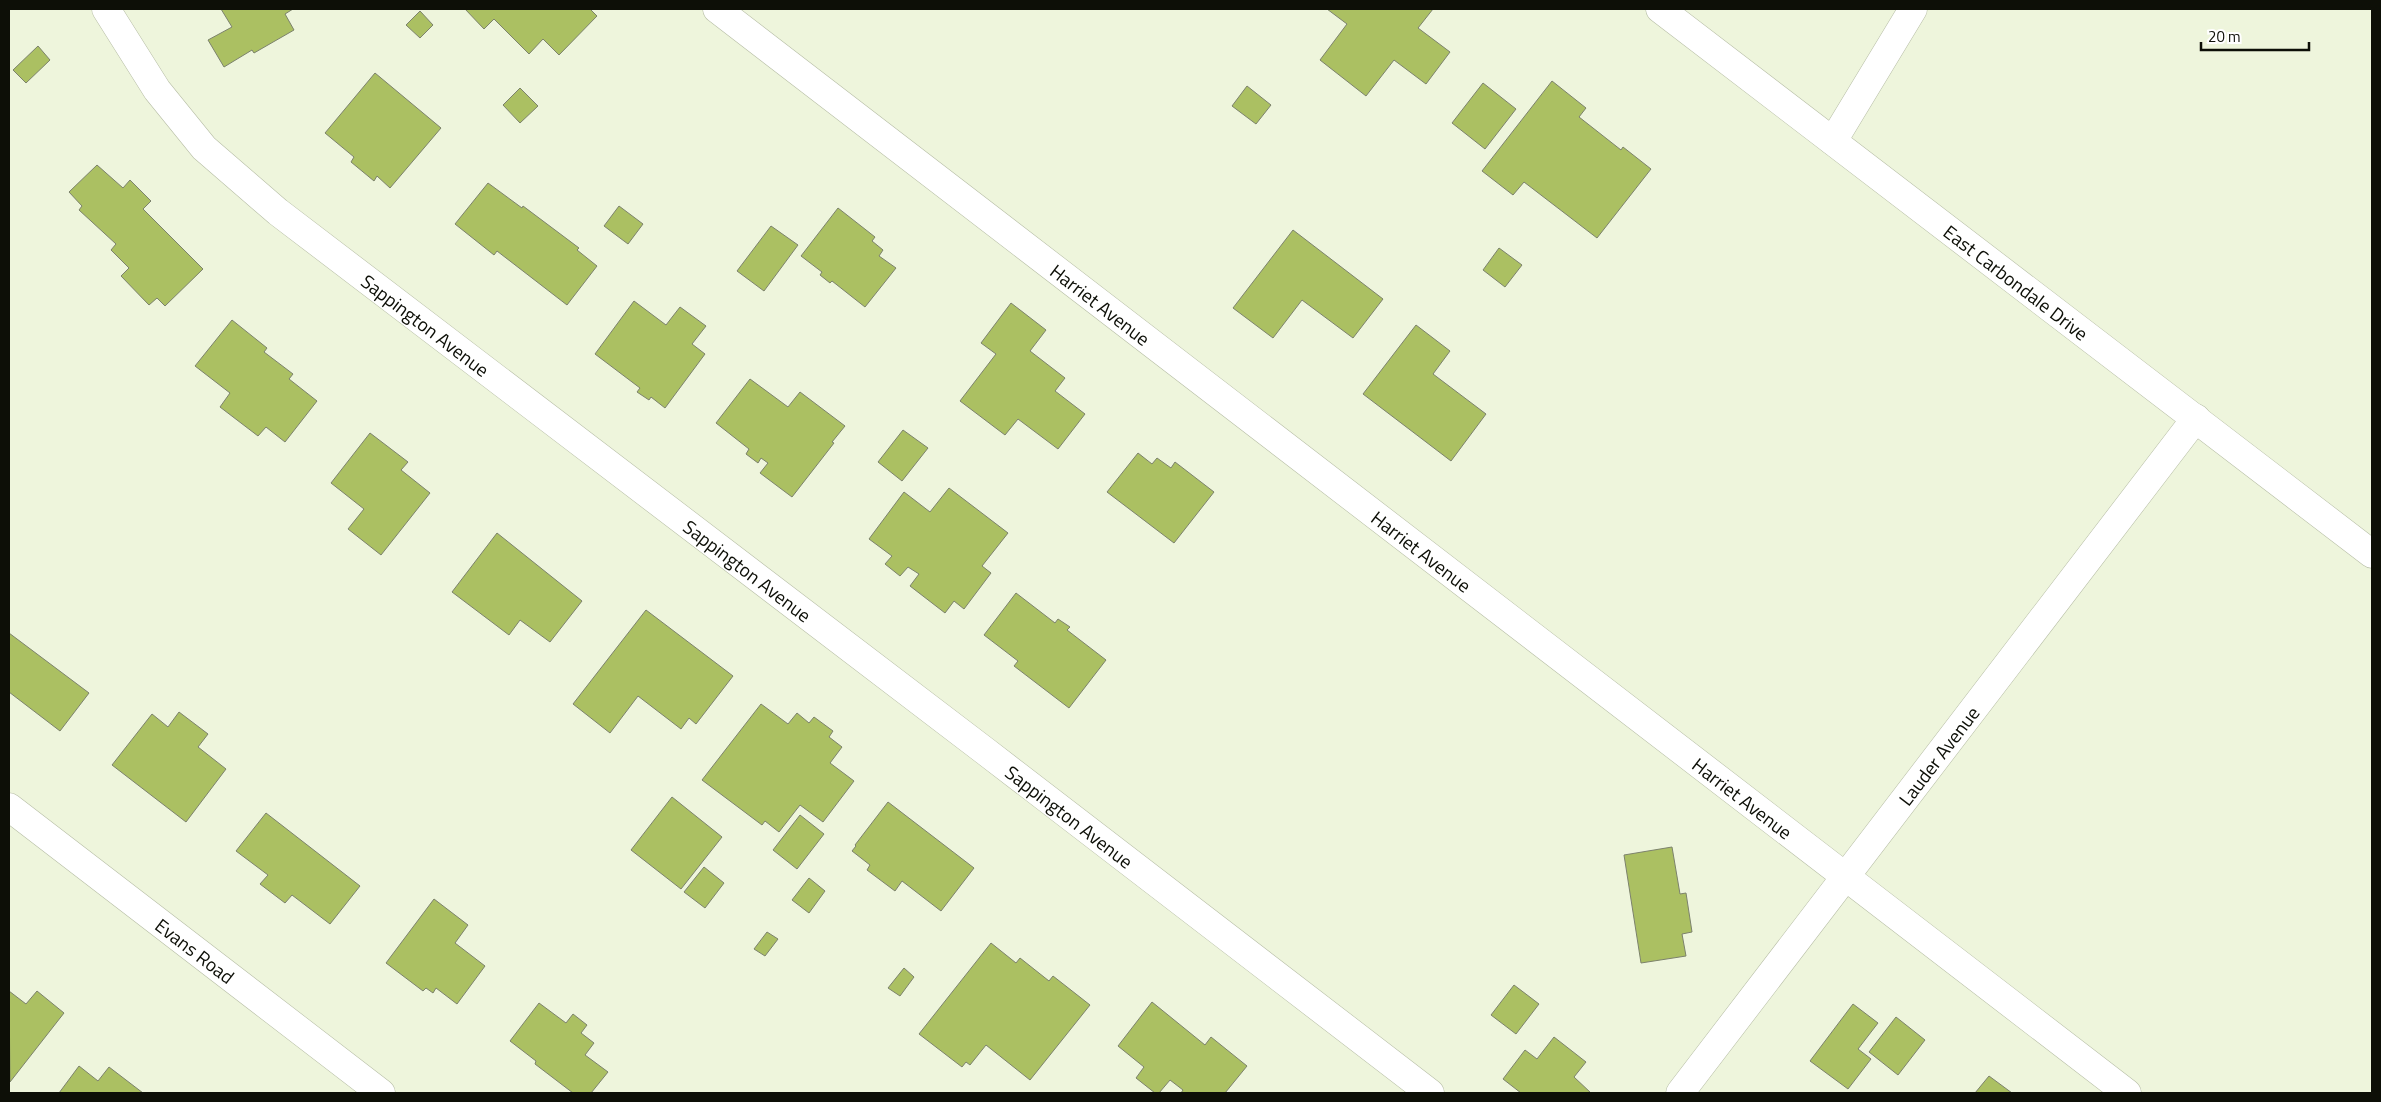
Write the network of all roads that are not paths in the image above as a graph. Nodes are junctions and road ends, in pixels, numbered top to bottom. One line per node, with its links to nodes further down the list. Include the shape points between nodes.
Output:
1 (106, 9): 11 (street, Sappington Avenue, via 157,90 204,148 245,186)
2 (717, 9): 9 (street, Harriet Avenue)
3 (1660, 9): 5 (street, East Carbondale Drive)
4 (1913, 9): 5 (street)
5 (1833, 141): 6 (street, East Carbondale Drive)
6 (2196, 418): 7 (street, East Carbondale Drive); 9 (street, Lauder Avenue)
7 (2372, 554)
8 (9, 807): 10 (street, Evans Road)
9 (1846, 876): 12 (street, Lauder Avenue); 13 (street, Harriet Avenue)
10 (381, 1093)
11 (1430, 1093)
12 (1680, 1093)
13 (2127, 1093)

